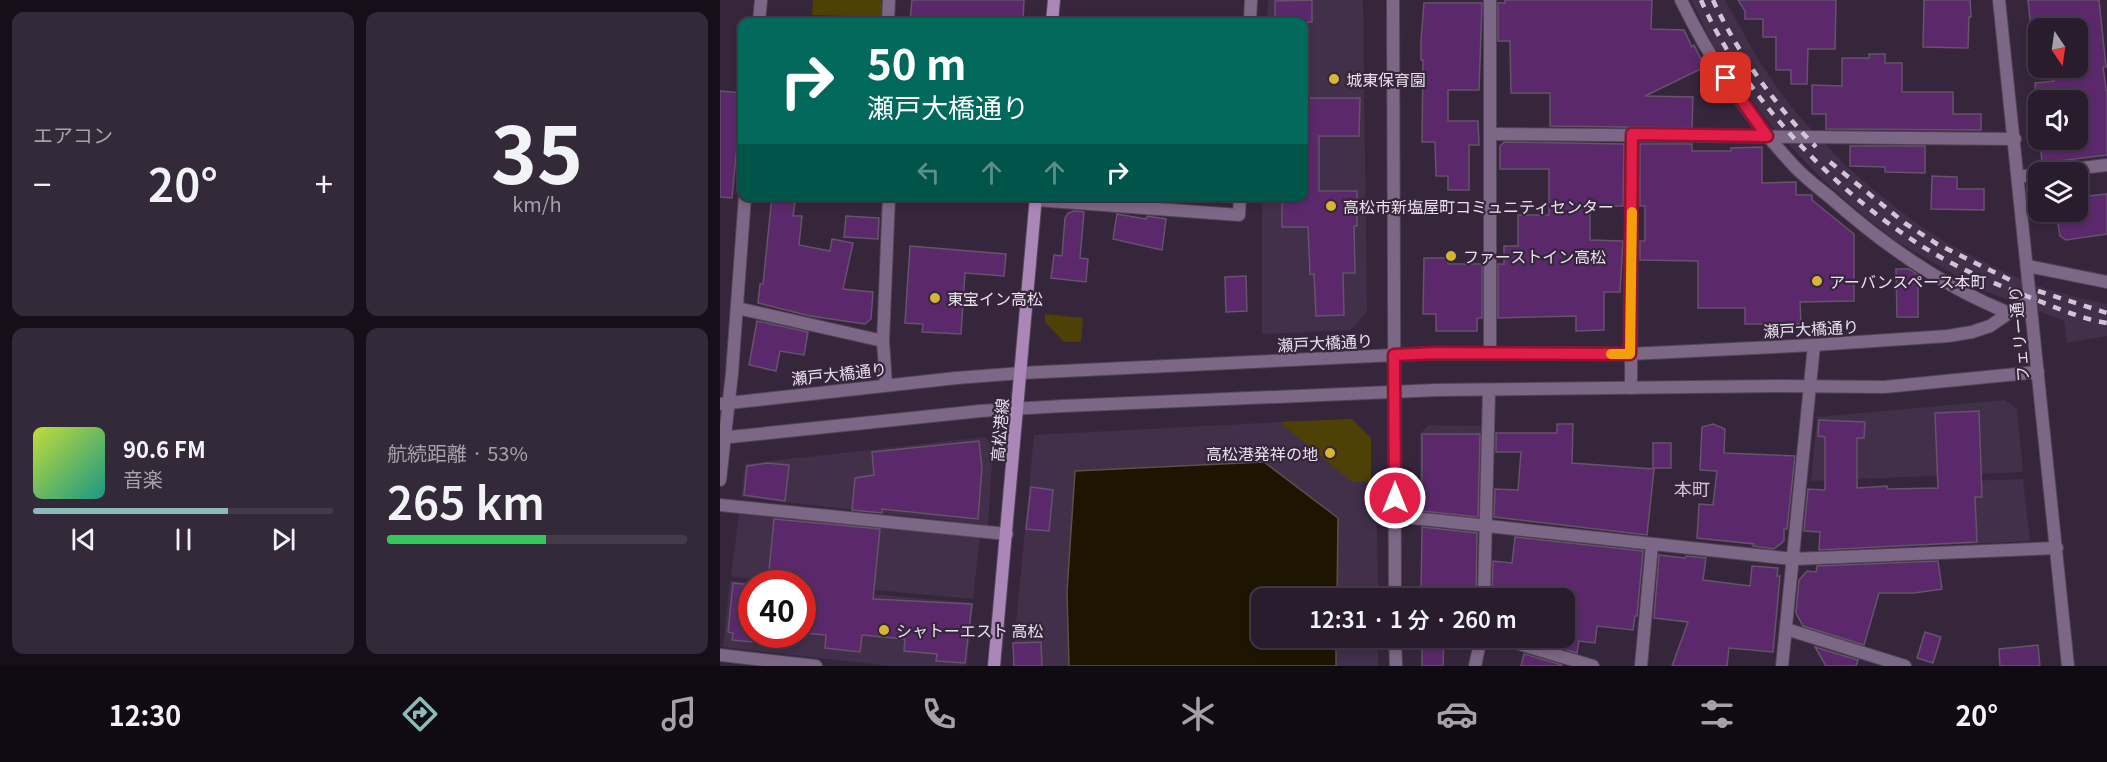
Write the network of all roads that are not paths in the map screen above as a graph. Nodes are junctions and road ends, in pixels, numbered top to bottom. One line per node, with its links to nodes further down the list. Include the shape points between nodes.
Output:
1 (760, 0): 9 (street)
2 (889, 0): 10 (street)
3 (1054, 0): 11 (main road)
4 (1251, 0): 12 (street)
5 (1394, 0): 35 (street)
6 (1490, 0): 13 (street)
7 (1681, 0): 15 (street, via 1736,93)
8 (1999, 0): 16 (street, フェリー通り)
9 (759, 18)
10 (888, 18)
11 (1052, 18)
12 (1250, 18)
13 (1490, 134): 14 (street); 33 (street)
14 (1632, 134): 15 (street); 34 (street)
15 (1767, 136): 16 (street); 30 (street, via 1796,169 1869,232 1921,267)
16 (2015, 139): 20 (street, フェリー通り)
17 (2107, 165): 18 (street)
18 (2088, 167)
19 (2028, 176): 20 (street)
20 (2019, 177): 26 (street, フェリー通り)
21 (745, 201): 29 (street)
22 (888, 201): 31 (street)
23 (1036, 201): 37 (main road, 高松港線)
24 (1061, 201): 25 (street, via 1239,215)
25 (1240, 201)
26 (2028, 266): 27 (street); 28 (street, フェリー通り)
27 (2107, 282)
28 (2031, 298): 30 (street, 瀬戸大橋通り); 36 (street, フェリー通り)
29 (737, 308): 31 (street); 43 (street)
30 (2009, 313): 32 (street, 瀬戸大橋通り, via 1990,326 1948,336)
31 (882, 341): 38 (street)
32 (1814, 345): 34 (street, 瀬戸大橋通り); 39 (street)
33 (1490, 353): 34 (street, 瀬戸大橋通り); 35 (street, 瀬戸大橋通り)
34 (1630, 354): 40 (street)
35 (1394, 355): 37 (street, 瀬戸大橋通り); 42 (street)
36 (2038, 372): 39 (street, via 1884,387); 52 (street, フェリー通り)
37 (1020, 373): 38 (street, 瀬戸大橋通り); 44 (main road, 高松港線)
38 (886, 385): 43 (street, 瀬戸大橋通り)
39 (1811, 386): 40 (street); 53 (street)
40 (1630, 388): 41 (street)
41 (1490, 390): 42 (street); 49 (street)
42 (1395, 392): 44 (street); 48 (street)
43 (724, 403): 45 (street)
44 (1017, 409): 45 (street); 50 (main road, 高松港線)
45 (723, 438): 46 (street)
46 (720, 480)
47 (720, 505): 50 (street)
48 (1395, 516): 49 (street); 54 (street)
49 (1486, 525): 51 (street); 55 (street)
50 (1007, 534): 62 (main road, 高松港線)
51 (1652, 545): 53 (street); 66 (street)
52 (2057, 548): 53 (street); 69 (street, フェリー通り)
53 (1793, 559): 56 (street)
54 (1395, 588)
55 (1484, 588)
56 (1786, 629): 67 (street); 68 (street)
57 (1395, 648): 63 (street)
58 (1479, 648): 64 (street)
59 (1533, 648): 65 (street)
60 (720, 655): 61 (street)
61 (816, 666)
62 (994, 666)
63 (1396, 666)
64 (1475, 666)
65 (1593, 666)
66 (1641, 666)
67 (1782, 666)
68 (1905, 666)
69 (2068, 666)

